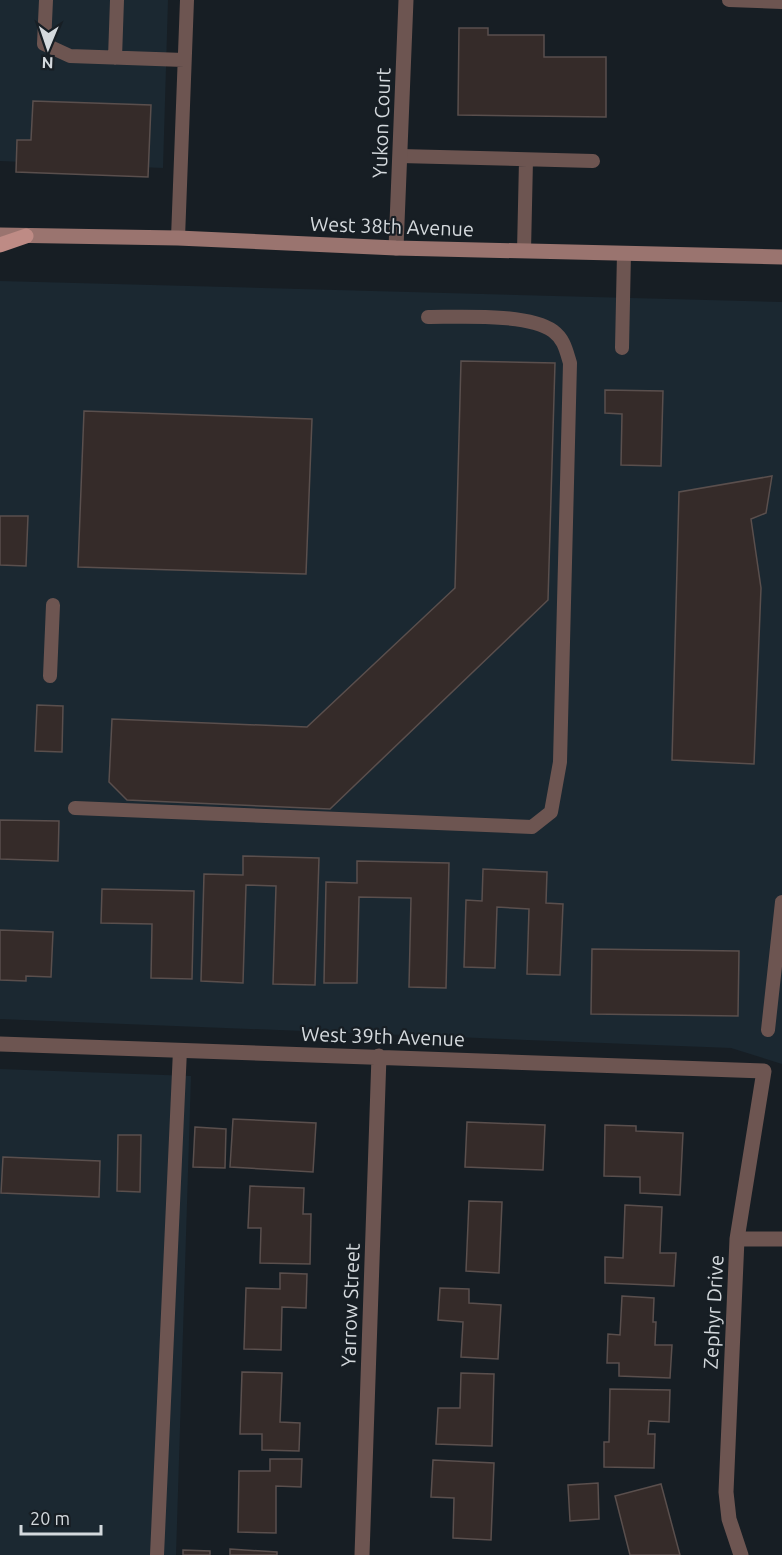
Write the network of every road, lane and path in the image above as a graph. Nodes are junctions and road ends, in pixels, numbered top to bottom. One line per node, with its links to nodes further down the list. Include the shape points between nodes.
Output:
1 (46, 0): 7 (lane, via 44,44 70,57)
2 (117, 0): 7 (lane)
3 (187, 0): 8 (lane)
4 (406, 0): 9 (street, Yukon Court)
5 (729, 0): 6 (lane)
6 (782, 2)
7 (115, 58): 8 (lane)
8 (184, 60): 14 (lane)
9 (400, 156): 10 (lane); 16 (street, Yukon Court)
10 (526, 160): 11 (lane); 17 (lane)
11 (593, 161)
12 (0, 235): 13 (main road, West 38th Avenue)
13 (26, 236): 14 (main road, West 38th Avenue); 15 (main road)
14 (178, 238): 16 (main road, West 38th Avenue)
15 (0, 245)
16 (396, 248): 17 (main road, West 38th Avenue)
17 (524, 250): 18 (main road, West 38th Avenue)
18 (624, 253): 19 (main road, West 38th Avenue); 21 (lane)
19 (782, 257)
20 (428, 316): 24 (lane, via 538,323 564,343 570,363 560,762 551,812 532,827)
21 (622, 348)
22 (53, 605): 23 (lane)
23 (50, 676)
24 (75, 808)
25 (782, 902): 26 (lane)
26 (768, 1030)
27 (0, 1044): 28 (street, West 39th Avenue)
28 (180, 1050): 29 (street, West 39th Avenue); 33 (lane)
29 (379, 1056): 30 (street, West 39th Avenue); 34 (street, Yarrow Street)
30 (764, 1071): 31 (street, Zephyr Drive)
31 (737, 1239): 32 (street); 35 (street, Zephyr Drive, via 726,1492 729,1519)
32 (782, 1239)
33 (157, 1555)
34 (362, 1555)
35 (741, 1555)

